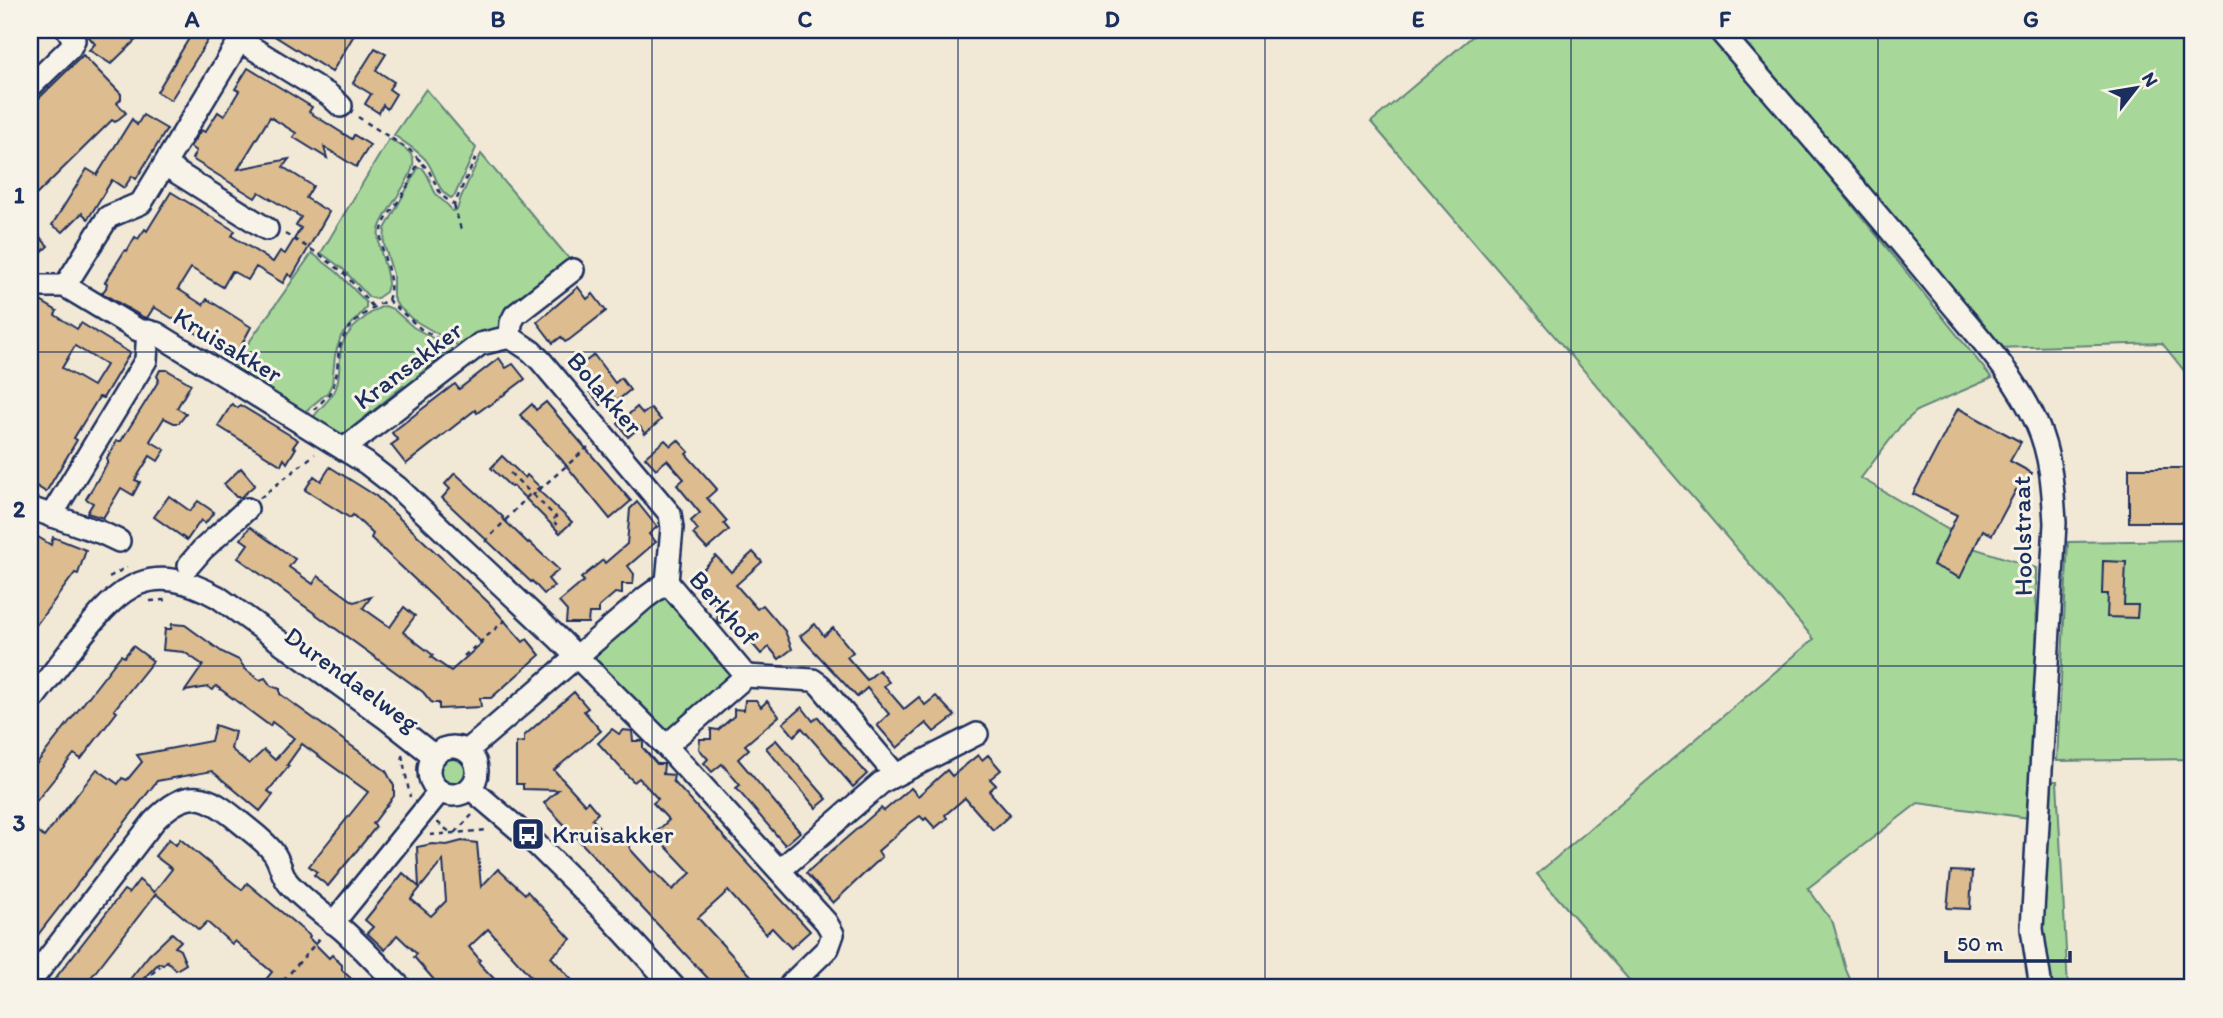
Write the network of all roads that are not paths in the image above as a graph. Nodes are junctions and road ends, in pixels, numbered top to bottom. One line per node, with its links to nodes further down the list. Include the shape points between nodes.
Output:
1 (68, 30): 4 (street, via 74,40 70,48)
2 (1718, 30): 36 (street, Hoolstraat, via 1998,363 2045,444 2053,481 2054,523 2032,929)
3 (244, 35): 5 (street); 6 (street)
4 (30, 87)
5 (341, 106)
6 (165, 165): 7 (street); 10 (street, via 141,203 108,217)
7 (267, 229)
8 (573, 270): 12 (street, via 515,315)
9 (30, 286): 10 (street)
10 (65, 286): 11 (street, Kruisakker, via 138,330)
11 (148, 331): 13 (street, Kruisakker); 16 (street, via 146,360)
12 (510, 337): 13 (street, Kransakker, via 480,344); 19 (street, Bolakker, via 531,351 670,514)
13 (338, 445): 20 (street, Kruisakker, via 397,486)
14 (30, 508): 16 (street)
15 (247, 509): 18 (street)
16 (51, 516): 17 (street)
17 (119, 541)
18 (189, 565)
19 (667, 582): 20 (street, Berkhof); 21 (street, Berkhof)
20 (577, 657): 24 (street, Kruisakker); 25 (street)
21 (747, 676): 24 (street, Berkhof); 27 (street, via 814,680)
22 (30, 703): 26 (street, Durendaelweg, via 103,609 121,593 153,580 183,581 218,597 387,719)
23 (976, 734): 27 (street)
24 (666, 746): 30 (street, Kruisakker)
25 (467, 751): 26 (street, via 452,747); 28 (street, via 477,772)
26 (427, 761): 29 (street)
27 (895, 774): 30 (street)
28 (470, 788): 29 (street, via 460,794); 35 (street, via 537,845)
29 (437, 794): 31 (street)
30 (780, 870): 33 (street, Kruisakker, via 833,934 828,948)
31 (333, 923): 32 (street, via 288,883 266,845 225,810 210,800 184,799 154,821); 34 (street)
32 (30, 982)
33 (791, 984)
34 (401, 988)
35 (675, 988)
36 (2041, 988)

